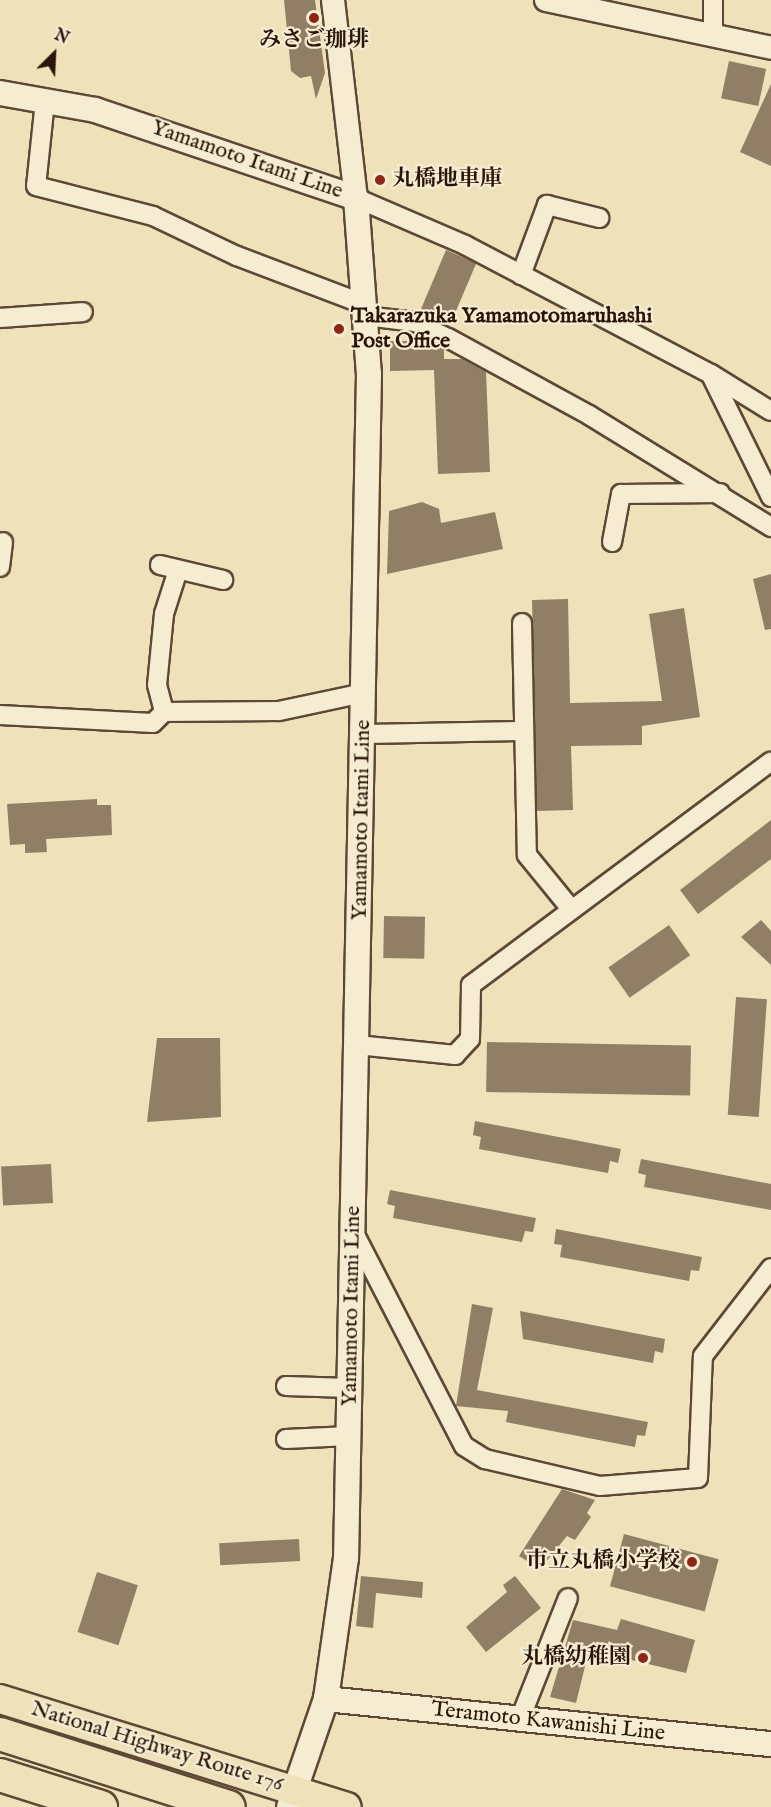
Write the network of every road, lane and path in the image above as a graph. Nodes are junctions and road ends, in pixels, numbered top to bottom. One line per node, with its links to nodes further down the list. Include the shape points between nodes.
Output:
1 (333, 0): 9 (street)
2 (546, 0): 4 (street)
3 (713, 0): 5 (street)
4 (578, 3): 5 (street)
5 (713, 35): 6 (street)
6 (771, 48)
7 (0, 93): 8 (main road, Yamamoto Itami Line)
8 (45, 101): 9 (main road, Yamamoto Itami Line, via 96,110); 12 (street, via 36,186 153,216)
9 (356, 198): 11 (street); 12 (main road, Yamamoto Itami Line)
10 (598, 218): 11 (street, via 548,205)
11 (522, 275): 15 (street)
12 (366, 310): 17 (street, via 415,322 448,338); 25 (main road, Yamamoto Itami Line)
13 (83, 312): 14 (street)
14 (0, 318)
15 (711, 374): 16 (street); 18 (street)
16 (771, 411)
17 (720, 493): 19 (street); 20 (street, via 621,494)
18 (771, 497)
19 (771, 526)
20 (612, 542)
21 (3, 543): 22 (street)
22 (0, 567)
23 (223, 580): 26 (street, via 169,567 157,685)
24 (522, 623): 28 (street)
25 (364, 693): 26 (street, via 279,711); 29 (main road, Yamamoto Itami Line)
26 (164, 712): 27 (street, via 153,723)
27 (0, 715)
28 (522, 731): 29 (street); 31 (street, via 527,855)
29 (363, 734): 32 (main road, Yamamoto Itami Line)
30 (771, 760): 31 (street)
31 (571, 909): 32 (street, via 471,985 470,1039 455,1055)
32 (357, 1045): 33 (main road, Yamamoto Itami Line)
33 (353, 1231): 34 (street, via 464,1446 485,1460 600,1486 698,1478 703,1356); 36 (main road, Yamamoto Itami Line)
34 (771, 1268)
35 (286, 1386): 36 (street)
36 (350, 1388): 37 (main road, Yamamoto Itami Line)
37 (349, 1436): 38 (street); 41 (main road, Yamamoto Itami Line, via 345,1570)
38 (286, 1439)
39 (561, 1606): 42 (street)
40 (0, 1699): 46 (highway, National Highway Route 176)
41 (326, 1699): 42 (main road, Teramoto Kawanishi Line); 46 (main road, Yamamoto Itami Line)
42 (520, 1719): 44 (main road, Teramoto Kawanishi Line)
43 (0, 1734): 48 (highway)
44 (771, 1744)
45 (0, 1775): 47 (highway)
46 (292, 1798): 49 (highway, National Highway Route 176)
47 (101, 1807)
48 (229, 1807)
49 (347, 1807)

